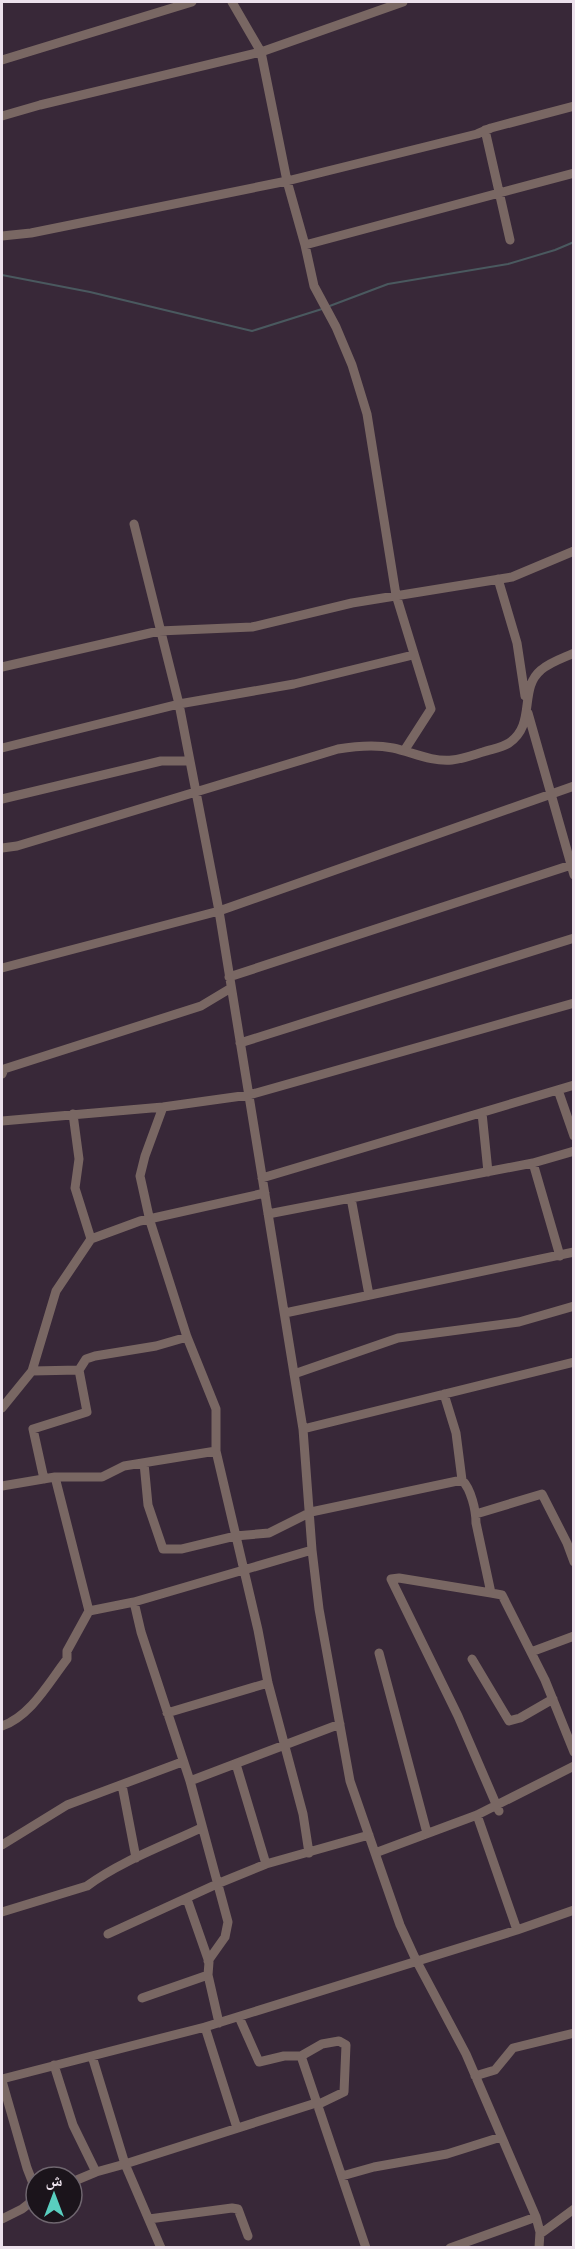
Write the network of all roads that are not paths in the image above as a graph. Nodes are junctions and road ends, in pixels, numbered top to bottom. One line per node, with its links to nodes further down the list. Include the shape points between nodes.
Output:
1 (192, 2): 5 (street)
2 (232, 2): 4 (street)
3 (403, 2): 4 (street)
4 (261, 52): 7 (street); 10 (street)
5 (2, 60)
6 (573, 106): 8 (street)
7 (2, 116)
8 (485, 130): 10 (street); 11 (street)
9 (573, 173): 11 (street)
10 (287, 181): 12 (street); 14 (street)
11 (500, 194): 13 (street); 14 (street)
12 (2, 236)
13 (510, 240)
14 (305, 245): 18 (street, via 314,286 352,365 367,414)
15 (134, 524): 19 (street)
16 (573, 550): 17 (street, via 512,577)
17 (498, 579): 18 (street); 24 (street, via 517,643)
18 (396, 595): 19 (street, via 252,627); 21 (street)
19 (159, 631): 22 (street); 23 (street)
20 (573, 653): 24 (street, via 536,675 528,690)
21 (413, 655): 23 (street, via 294,684); 26 (street, via 431,709)
22 (2, 667)
23 (179, 704): 25 (street); 27 (street)
24 (528, 711): 26 (street, via 519,732 508,744 451,760); 30 (street)
25 (2, 748)
26 (404, 751): 29 (street, via 373,746 338,749)
27 (190, 760): 29 (street); 31 (street, via 160,760)
28 (573, 786): 30 (street)
29 (196, 792): 32 (street); 34 (street)
30 (551, 794): 33 (street); 34 (street)
31 (2, 799)
32 (2, 848)
33 (573, 868): 37 (street)
34 (219, 911): 36 (street); 37 (street)
35 (573, 938): 40 (street)
36 (2, 968)
37 (230, 977): 38 (street)
38 (231, 987): 40 (street); 41 (street, via 201,1006)
39 (573, 1003): 44 (street)
40 (240, 1043): 44 (street)
41 (2, 1071)
42 (573, 1085): 43 (street)
43 (558, 1090): 46 (street); 49 (street)
44 (249, 1095): 45 (street); 53 (street)
45 (163, 1107): 47 (street); 57 (street, via 141,1176)
46 (482, 1113): 52 (street); 53 (street)
47 (73, 1114): 48 (street); 58 (street, via 79,1159 75,1188)
48 (2, 1121)
49 (573, 1136)
50 (573, 1151): 51 (street)
51 (533, 1163): 52 (street); 60 (street)
52 (488, 1172): 55 (street)
53 (262, 1178): 54 (street)
54 (265, 1193): 56 (street); 57 (street)
55 (351, 1198): 56 (street); 61 (street)
56 (268, 1214): 63 (street)
57 (150, 1221): 58 (street); 64 (street)
58 (91, 1239): 67 (street, via 56,1292)
59 (573, 1252): 60 (street)
60 (560, 1256): 61 (street)
61 (369, 1295): 63 (street)
62 (573, 1306): 68 (street, via 519,1322 398,1338)
63 (285, 1314): 68 (street)
64 (188, 1337): 66 (street, via 94,1356 86,1359); 72 (street, via 216,1409)
65 (573, 1362): 69 (street)
66 (79, 1370): 67 (street); 75 (street, via 87,1412 33,1429)
67 (32, 1371): 70 (street)
68 (294, 1374): 71 (street)
69 (444, 1394): 71 (street); 76 (street, via 456,1433)
70 (2, 1408)
71 (303, 1429): 78 (street)
72 (216, 1451): 73 (street); 80 (street)
73 (144, 1463): 74 (street, via 124,1466 102,1477); 80 (street, via 148,1505 163,1550 180,1550)
74 (55, 1477): 75 (street); 86 (street)
75 (44, 1479): 77 (street)
76 (462, 1480): 78 (street); 79 (street)
77 (2, 1486)
78 (311, 1512): 80 (street, via 269,1533); 81 (street)
79 (476, 1514): 82 (street, via 542,1494); 84 (street)
80 (235, 1536): 83 (street)
81 (312, 1550): 83 (street); 94 (street)
82 (573, 1562)
83 (243, 1570): 85 (street); 91 (street)
84 (491, 1593): 88 (street, via 502,1595); 103 (street, via 390,1579 458,1716)
85 (134, 1602): 86 (street); 93 (street)
86 (89, 1611): 95 (street, via 67,1651 67,1659 29,1708)
87 (573, 1635): 88 (street)
88 (531, 1652): 92 (street)
89 (379, 1653): 106 (street)
90 (472, 1659): 92 (street, via 509,1721)
91 (268, 1683): 93 (street); 96 (street)
92 (553, 1699): 97 (street)
93 (167, 1713): 98 (street)
94 (340, 1724): 96 (street); 107 (street, via 350,1781)
95 (2, 1726)
96 (285, 1745): 99 (street); 109 (street)
97 (573, 1752)
98 (182, 1762): 101 (street); 102 (street)
99 (236, 1764): 101 (street); 112 (street)
100 (573, 1766): 103 (street)
101 (190, 1781): 105 (street)
102 (122, 1785): 108 (street, via 67,1805); 111 (street)
103 (497, 1808): 104 (street)
104 (477, 1815): 106 (street); 117 (street)
105 (201, 1828): 111 (street); 113 (street)
106 (427, 1833): 110 (street)
107 (369, 1835): 109 (street); 110 (street)
108 (2, 1845)
109 (309, 1853): 112 (street)
110 (375, 1853): 119 (street)
111 (136, 1858): 116 (street, via 87,1886)
112 (266, 1864): 113 (street)
113 (217, 1884): 114 (street); 120 (street, via 228,1922 225,1937)
114 (187, 1899): 118 (street); 120 (street)
115 (573, 1911): 117 (street)
116 (2, 1912)
117 (518, 1930): 119 (street)
118 (108, 1934)
119 (416, 1960): 123 (street); 130 (street)
120 (208, 1961): 121 (street)
121 (208, 1975): 122 (street); 124 (street)
122 (142, 1998)
123 (239, 2017): 124 (street); 128 (street, via 259,2062)
124 (219, 2023): 125 (street)
125 (205, 2027): 127 (street); 133 (street)
126 (573, 2033): 130 (street, via 513,2049 495,2070)
127 (92, 2056): 129 (street); 135 (street)
128 (301, 2056): 132 (street); 132 (street, via 321,2044 339,2041 346,2045 344,2092)
129 (54, 2066): 131 (street); 137 (street, via 73,2125)
130 (475, 2076): 134 (street)
131 (2, 2080): 136 (street)
132 (317, 2104): 133 (street); 138 (street)
133 (237, 2128): 135 (street)
134 (501, 2137): 138 (street, via 447,2154); 142 (street)
135 (125, 2164): 137 (street); 144 (street)
136 (26, 2165)
137 (96, 2172): 139 (street)
138 (342, 2176): 148 (street)
139 (84, 2177)
140 (24, 2207): 143 (street)
141 (573, 2209): 145 (street)
142 (536, 2217): 145 (street); 149 (street)
143 (2, 2219)
144 (149, 2219): 146 (street, via 238,2209); 147 (street)
145 (540, 2232): 150 (street)
146 (248, 2236)
147 (161, 2247)
148 (366, 2247)
149 (450, 2247)
150 (539, 2247)

